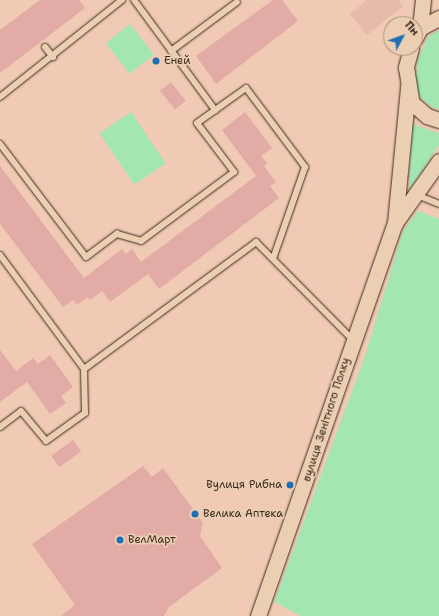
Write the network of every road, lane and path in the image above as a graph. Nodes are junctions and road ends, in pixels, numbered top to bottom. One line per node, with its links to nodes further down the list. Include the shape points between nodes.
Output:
1 (122, 0): 11 (lane)
2 (134, 0): 9 (lane)
3 (423, 0): 5 (street)
4 (237, 2): 9 (lane)
5 (421, 16)
6 (439, 18): 7 (street)
7 (423, 29)
8 (45, 47): 11 (lane)
9 (171, 51): 14 (lane)
10 (409, 56): 12 (street, via 406,67)
11 (53, 57): 13 (lane)
12 (408, 87): 15 (street, via 412,103 427,116); 20 (street, вулиця Зенітного Полку)
13 (0, 97)
14 (215, 110): 16 (lane, via 198,123 234,172 141,241 117,234 86,257); 22 (lane, via 246,88 305,168)
15 (439, 120)
16 (0, 144)
17 (439, 161): 18 (street, вулиця Зенітного Полку)
18 (417, 195): 19 (lane); 20 (street, вулиця Зенітного Полку)
19 (439, 204)
20 (395, 223): 23 (street, вулиця Зенітного Полку)
21 (0, 255): 24 (lane)
22 (273, 259): 23 (lane); 24 (lane, via 256,242)
23 (353, 340): 26 (street, вулиця Зенітного Полку)
24 (84, 369): 25 (lane, via 85,413 46,441 21,412)
25 (0, 427)
26 (258, 616)

